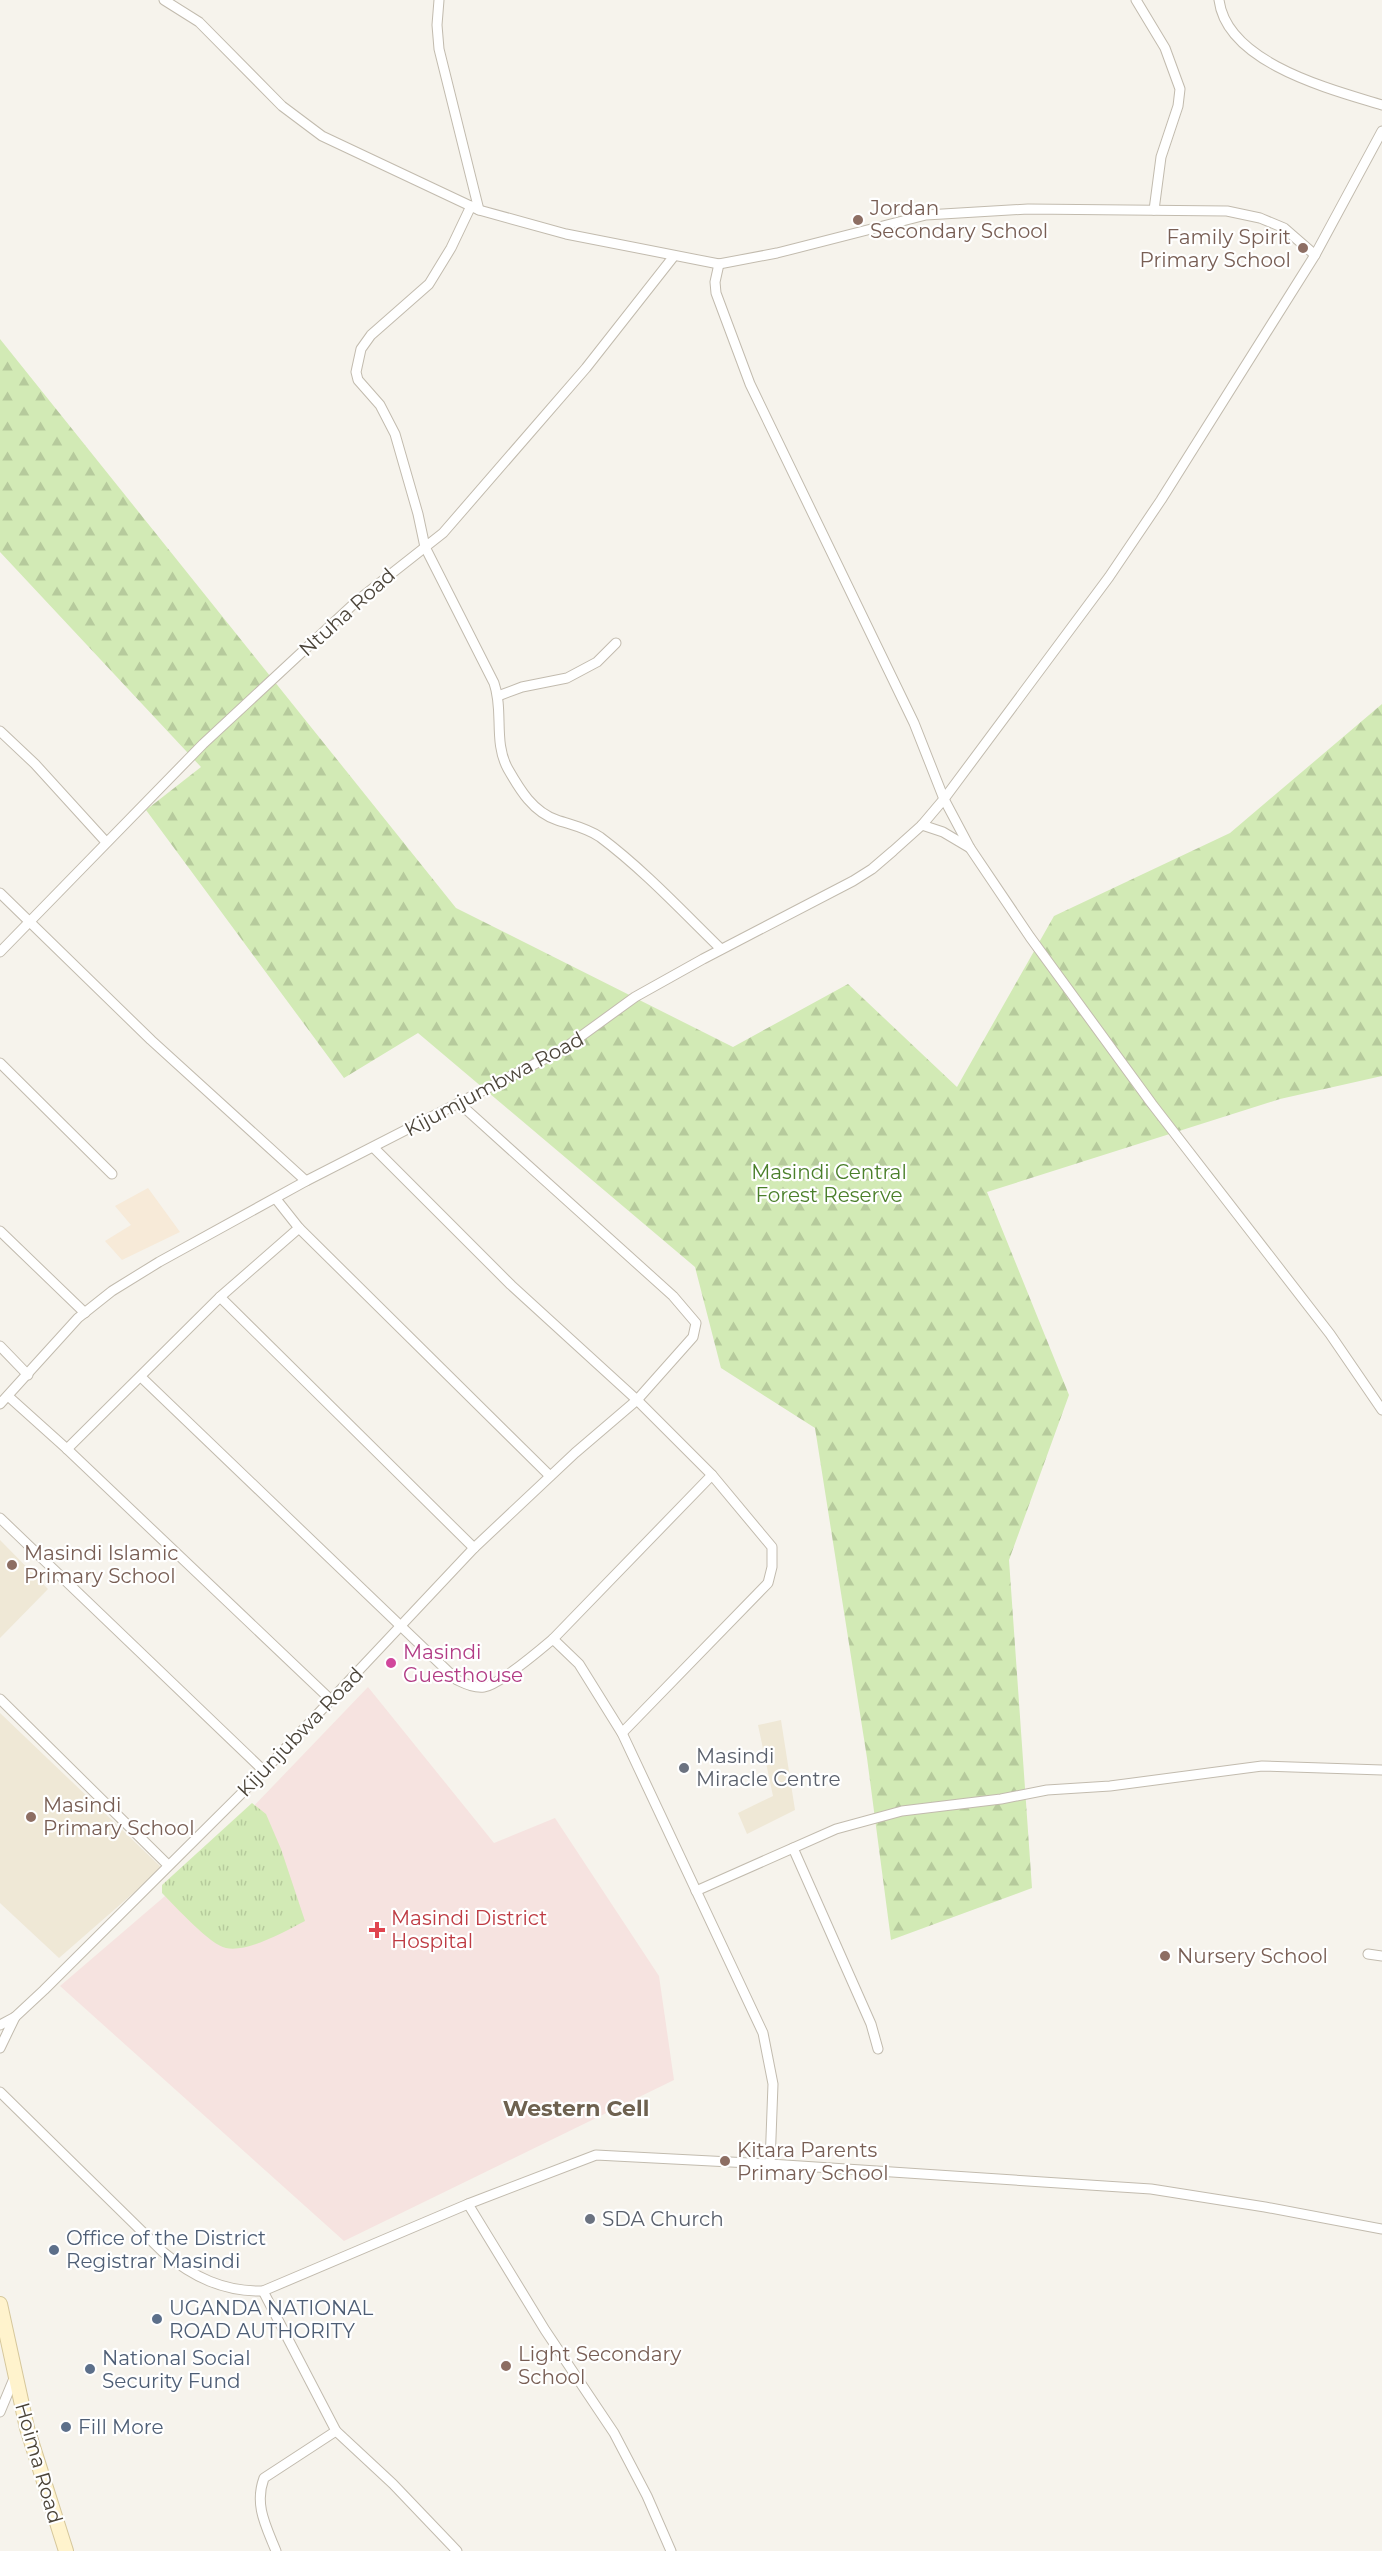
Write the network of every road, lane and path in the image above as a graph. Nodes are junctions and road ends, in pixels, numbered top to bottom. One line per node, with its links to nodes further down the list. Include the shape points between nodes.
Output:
1 (164, 0): 7 (street, via 199,22 301,121 322,135)
2 (439, 0): 7 (street, via 439,49)
3 (1136, 0): 8 (street, via 1168,54 1180,89 1161,158)
4 (1219, 0): 5 (street, via 1229,28 1257,55 1303,77)
5 (1382, 105)
6 (1382, 131): 9 (street, Kijumjumbwa Road)
7 (475, 208): 10 (street, via 566,234); 12 (street, via 429,284 370,335 356,369 358,380 380,405 395,434)
8 (1154, 210): 9 (street, via 1227,211 1260,218 1284,228); 11 (street, via 1028,209 926,214 777,254)
9 (1315, 255): 16 (street, Kijumjumbwa Road, via 1109,577)
10 (674, 256): 11 (street); 12 (street, Ntuha Road, via 586,368 452,523)
11 (719, 264): 16 (street, via 716,293 750,384 914,723)
12 (425, 547): 14 (street); 18 (street, Ntuha Road, via 366,594 278,674)
13 (616, 643): 14 (street, via 597,662 567,678)
14 (498, 696): 22 (street, via 503,758 534,807 550,818 600,837)
15 (0, 731): 18 (street)
16 (944, 799): 17 (street, Kijumjumbwa Road); 19 (street)
17 (922, 825): 19 (street); 22 (street, Kijumjumbwa Road, via 872,869)
18 (106, 842): 21 (street, Ntuha Road)
19 (969, 848): 40 (street, via 1152,1104)
20 (0, 893): 21 (street)
21 (28, 922): 23 (street, Ntuha Road); 28 (street)
22 (722, 949): 25 (street, Kijumjumbwa Road, via 635,998 562,1050)
23 (0, 952)
24 (0, 1063): 27 (street)
25 (459, 1103): 26 (street, Kijumjumbwa Road); 38 (street, Kijunjubwa Road, via 673,1296 695,1321 693,1337)
26 (374, 1148): 28 (street, Kijumjumbwa Road); 38 (street, via 512,1285)
27 (112, 1174)
28 (306, 1181): 29 (street, Kijumjumbwa Road)
29 (276, 1199): 30 (street); 33 (street, Kijumjumbwa Road, via 112,1290)
30 (299, 1228): 32 (street); 43 (street)
31 (0, 1231): 33 (street)
32 (220, 1297): 36 (street); 45 (street)
33 (85, 1313): 35 (street, Kijumjumbwa Road)
34 (0, 1346): 35 (street)
35 (28, 1375): 37 (street, Kijumjumbwa Road)
36 (141, 1377): 41 (street); 46 (street)
37 (8, 1396): 39 (street, Kijumjumbwa Road); 41 (street)
38 (637, 1400): 42 (street); 43 (street, Kijunjubwa Road)
39 (0, 1404)
40 (1381, 1405)
41 (67, 1449): 49 (street)
42 (712, 1475): 47 (street); 50 (street, via 772,1546 768,1583)
43 (550, 1476): 45 (street, Kijunjubwa Road)
44 (0, 1518): 52 (street)
45 (474, 1548): 46 (street, Kijunjubwa Road)
46 (400, 1626): 47 (street, via 457,1680 471,1686 487,1687); 49 (street, Kijunjubwa Road)
47 (553, 1639): 50 (street, via 579,1664)
48 (0, 1699): 54 (street)
49 (331, 1700): 52 (street, Kijunjubwa Road)
50 (622, 1733): 55 (street)
51 (1382, 1770): 53 (street, via 1262,1766 1110,1786 1047,1790 902,1811 836,1829)
52 (264, 1771): 54 (street, Kijunjubwa Road)
53 (793, 1848): 55 (street); 61 (street, via 872,2024)
54 (168, 1865): 58 (street, Kijunjubwa Road)
55 (696, 1891): 63 (street, via 763,2033 773,2084)
56 (1368, 1954): 57 (street)
57 (1382, 1956)
58 (15, 2017): 59 (street, Kijunjubwa Road); 60 (street)
59 (0, 2025)
60 (0, 2049)
61 (878, 2049)
62 (0, 2092): 66 (street, via 183,2269 240,2292)
63 (770, 2164): 64 (street, via 596,2155); 65 (street, via 1151,2189)
64 (468, 2204): 66 (street); 75 (street, via 614,2433 648,2496)
65 (1382, 2229)
66 (263, 2291): 71 (street)
67 (0, 2304): 68 (main road, Hoima Road)
68 (5, 2357): 69 (main road, Hoima Road)
69 (15, 2376): 70 (street); 72 (main road, Hoima Road, via 27,2428)
70 (0, 2412)
71 (336, 2431): 73 (street, via 264,2478 259,2491 260,2512); 74 (street)
72 (66, 2551)
73 (276, 2551)
74 (457, 2551)
75 (671, 2551)

